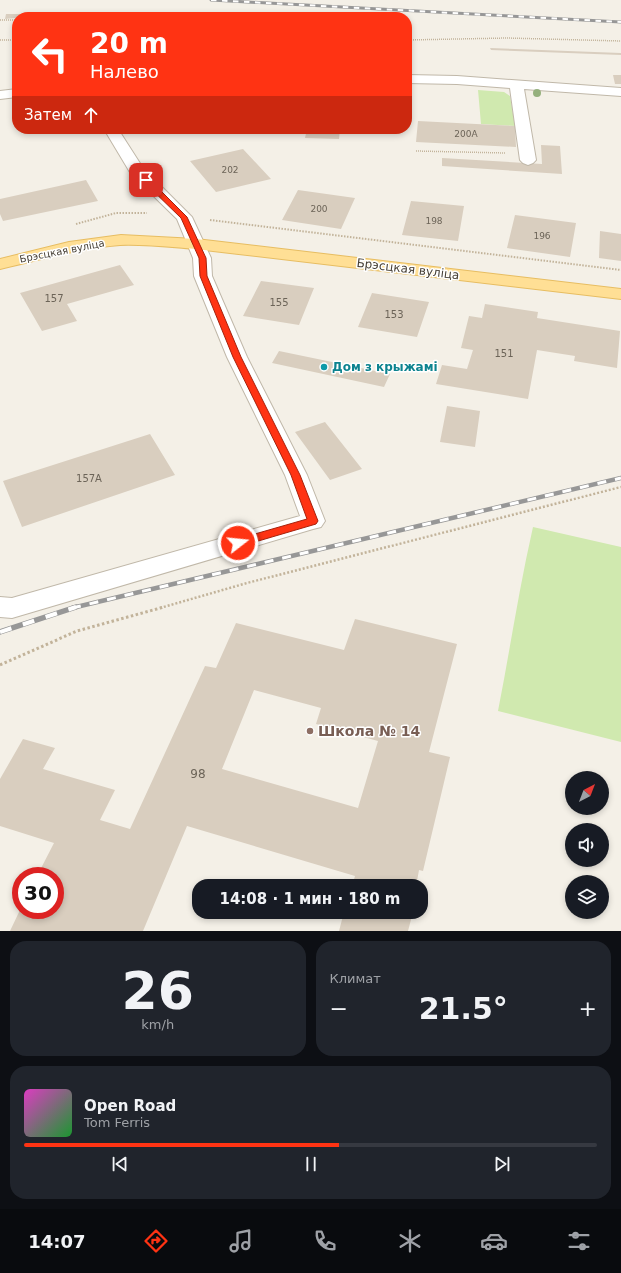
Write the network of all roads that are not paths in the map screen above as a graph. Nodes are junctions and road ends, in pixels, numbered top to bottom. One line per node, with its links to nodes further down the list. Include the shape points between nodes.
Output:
1 (412, 79): 2 (street)
2 (516, 84): 3 (street); 7 (street)
3 (621, 92)
4 (12, 94): 5 (street)
5 (0, 95)
6 (114, 134): 8 (street, via 137,171 184,217)
7 (528, 157)
8 (196, 244): 9 (main road, Брэсцкая вуліца, via 112,241 67,248); 10 (main road, Брэсцкая вуліца); 11 (street, via 202,258 204,276 234,349 296,475 313,521 12,608)
9 (0, 264)
10 (621, 294)
11 (0, 607)

